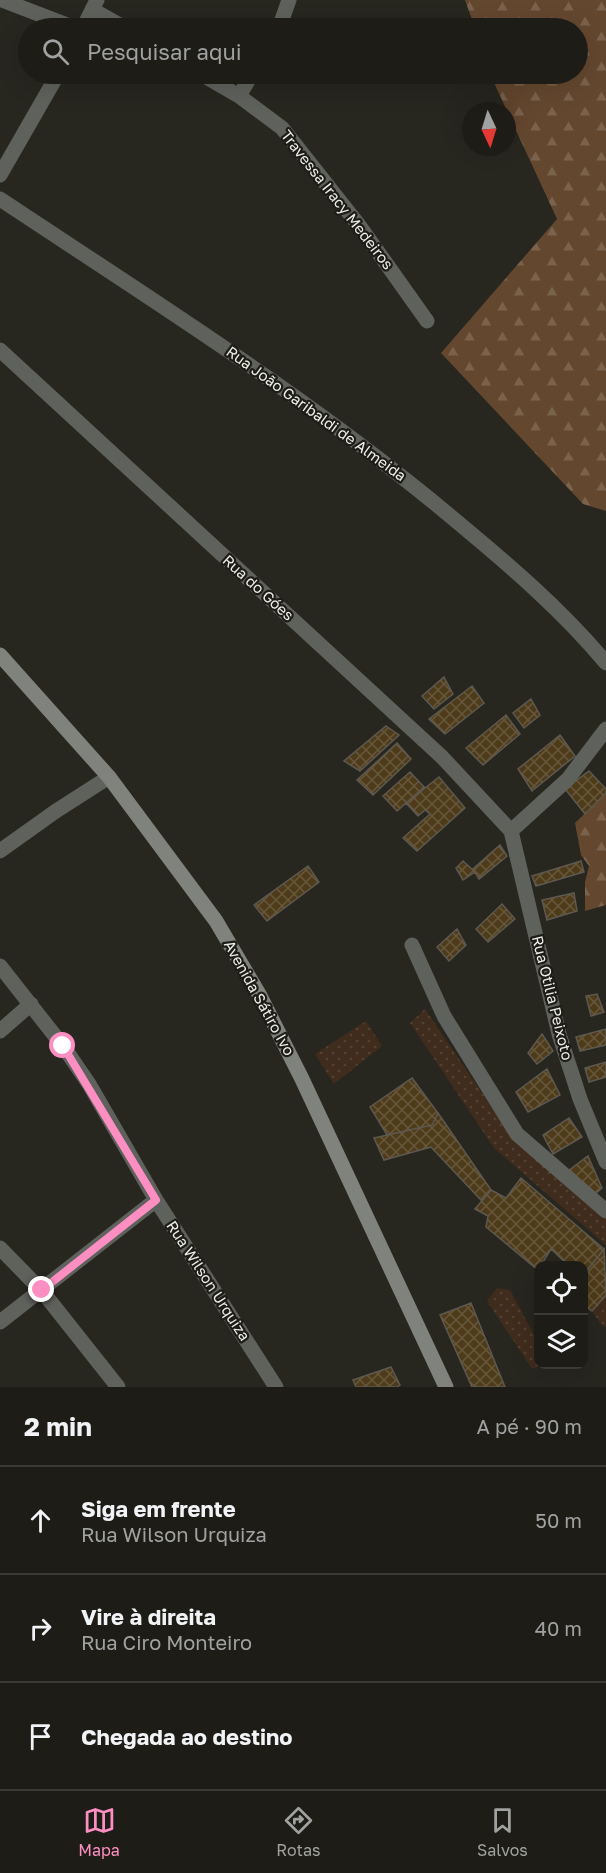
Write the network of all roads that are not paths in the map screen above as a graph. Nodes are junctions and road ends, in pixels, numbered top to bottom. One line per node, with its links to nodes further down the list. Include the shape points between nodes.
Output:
1 (2, 0): 4 (street)
2 (289, 0): 6 (street)
3 (95, 5): 5 (street)
4 (49, 18)
5 (112, 18)
6 (283, 18)
7 (52, 84): 11 (street)
8 (218, 84): 10 (street, Travessa Iracy Medeiros)
9 (246, 84): 10 (street)
10 (239, 96): 13 (street, Travessa Iracy Medeiros, via 282,128)
11 (0, 175)
12 (0, 199): 16 (street, Rua João Garibaldi de Almeida, via 294,394 390,465 512,567)
13 (428, 321)
14 (0, 350): 19 (street, Rua do Góes, via 442,757)
15 (0, 655): 18 (main road, Avenida Sátiro Ivo)
16 (606, 663)
17 (606, 729): 19 (street, via 568,778)
18 (109, 777): 20 (street); 33 (main road, Avenida Sátiro Ivo, via 216,921 259,994)
19 (511, 831): 25 (street, Rua Otilia Peixoto, via 559,1034)
20 (0, 851)
21 (412, 945): 27 (street, via 444,1016 517,1134)
22 (0, 966): 23 (street, Rua Wilson Urquiza)
23 (31, 1004): 24 (street); 26 (street, Rua Wilson Urquiza, via 89,1084)
24 (0, 1031)
25 (606, 1162)
26 (156, 1200): 29 (street); 32 (street, Rua Wilson Urquiza)
27 (606, 1211)
28 (0, 1248): 29 (street)
29 (42, 1290): 30 (street); 31 (street)
30 (0, 1322)
31 (118, 1387)
32 (276, 1387)
33 (446, 1387)

